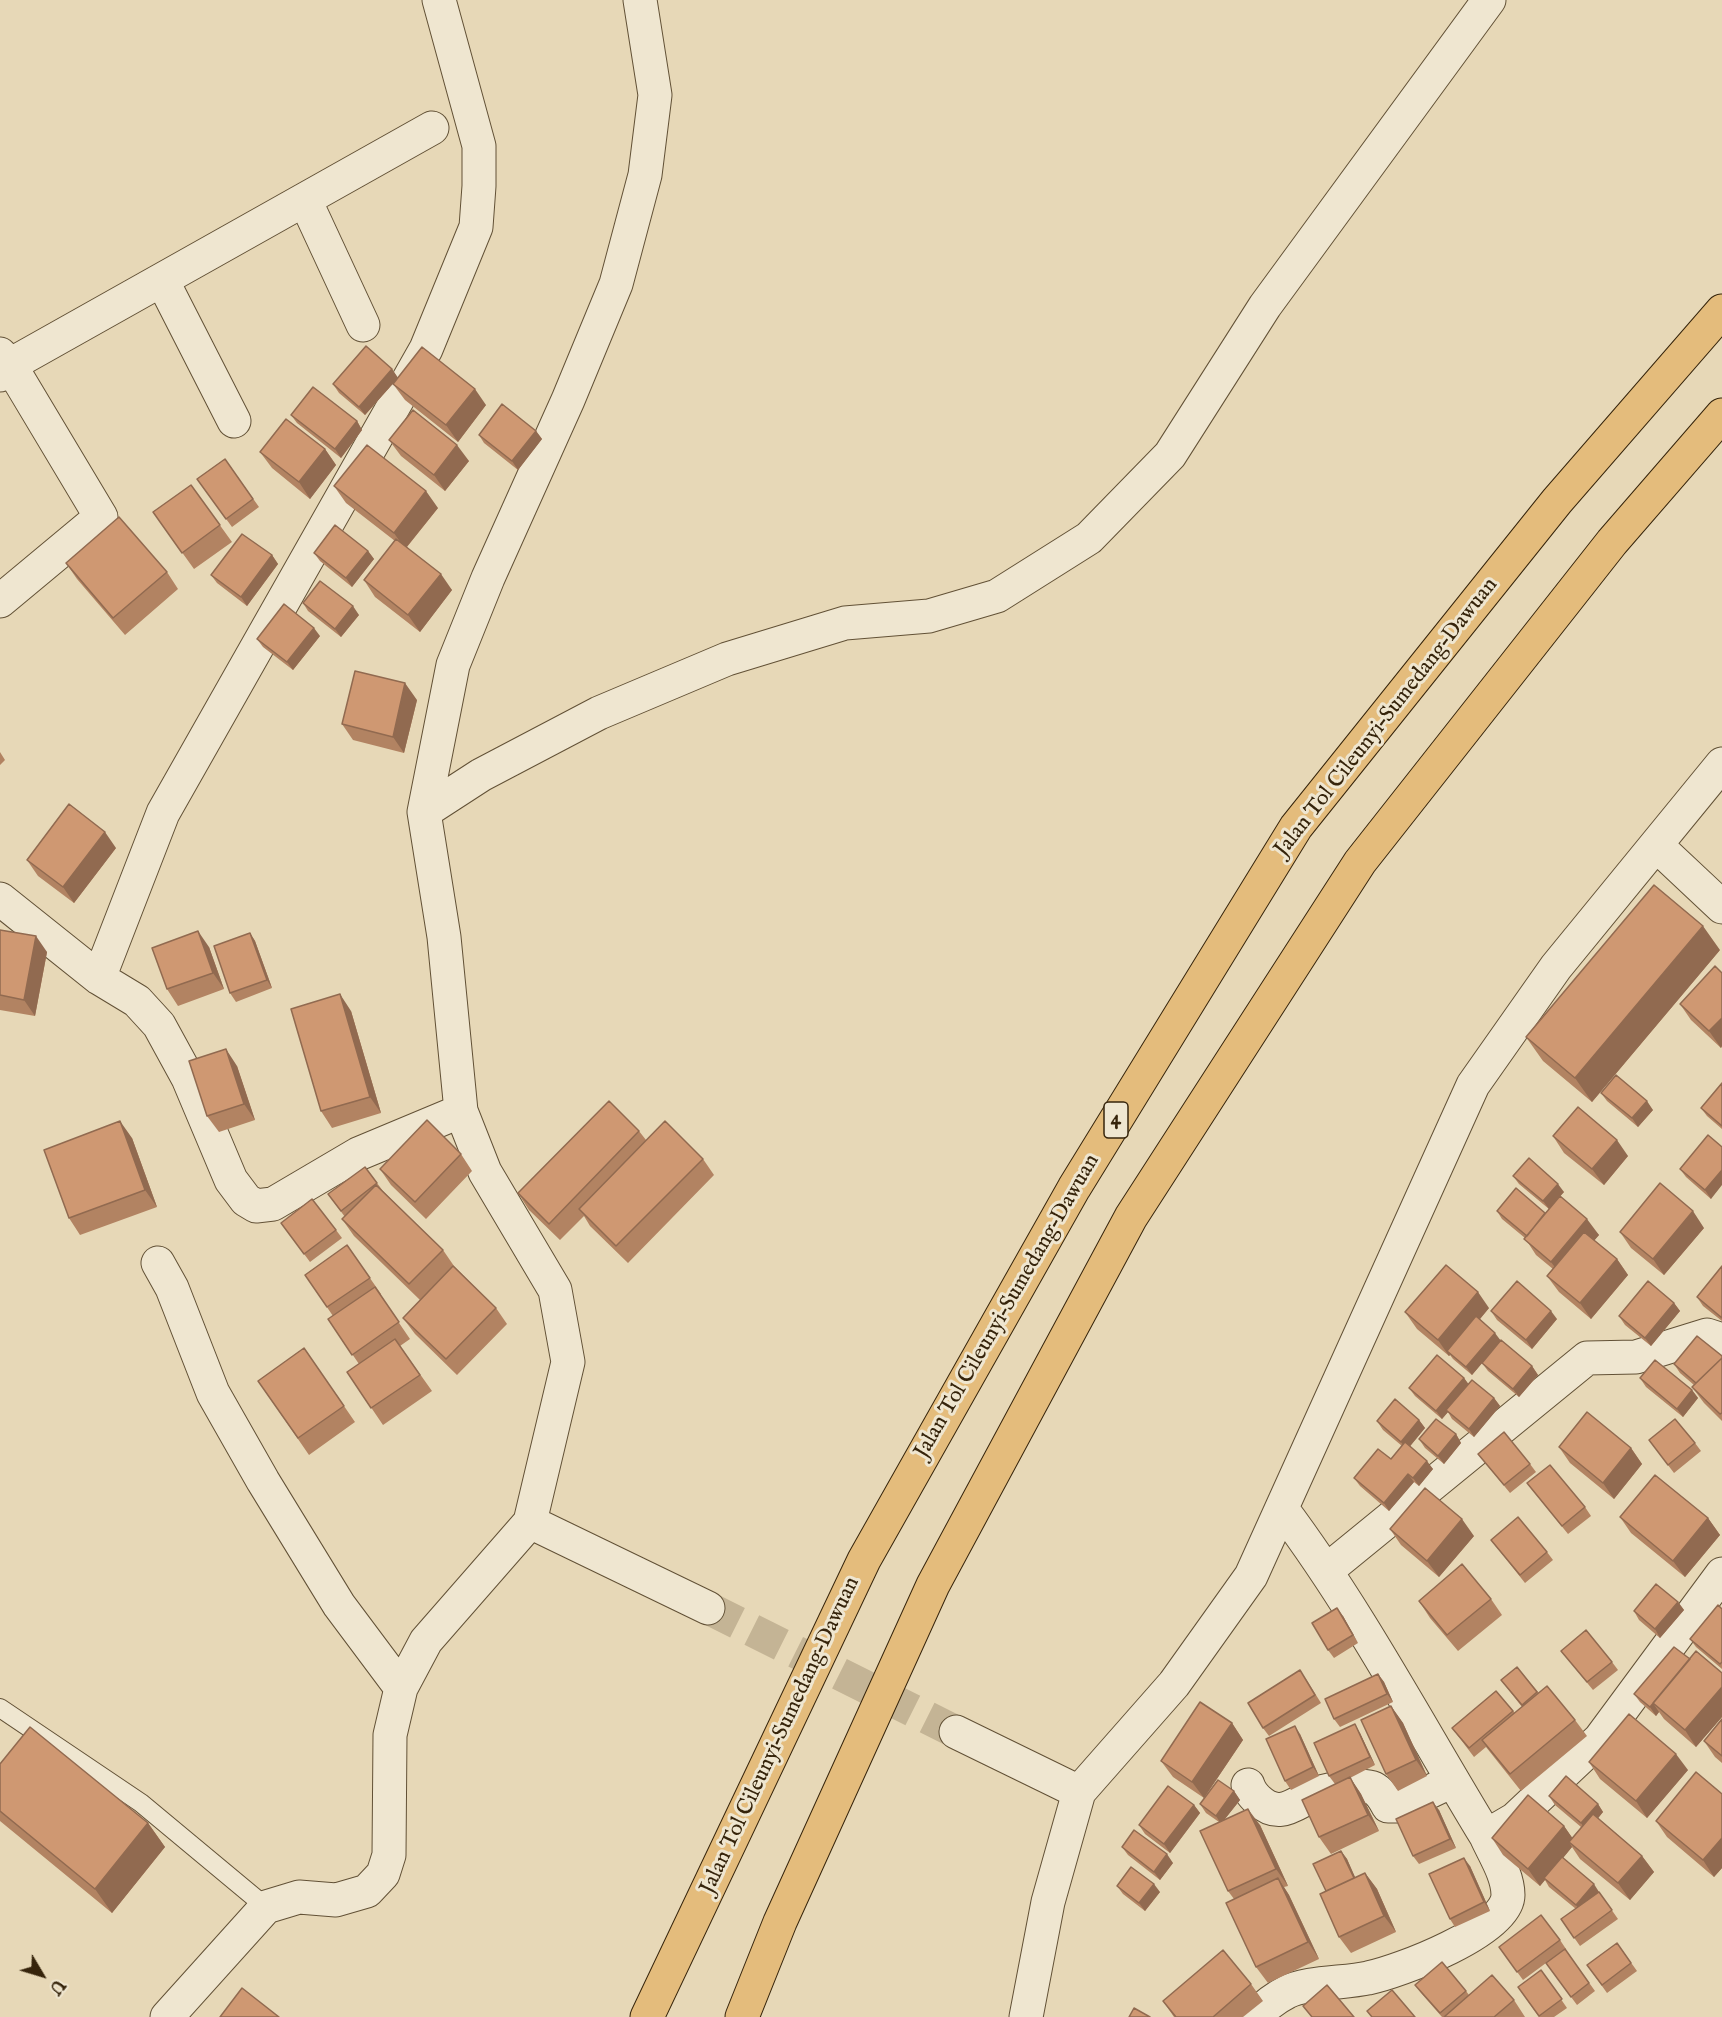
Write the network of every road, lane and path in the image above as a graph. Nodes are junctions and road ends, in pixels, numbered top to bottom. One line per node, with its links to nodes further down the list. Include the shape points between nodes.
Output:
1 (439, 0): 18 (street, via 479,146 476,228 426,349 163,813)
2 (639, 0): 14 (street, via 655,95 645,175 616,284 453,665)
3 (1489, 0): 14 (street, via 1265,306 1170,456 1089,538 997,596 929,616 845,623 727,659 598,713 481,775)
4 (432, 128): 5 (street)
5 (305, 200): 6 (street); 8 (street)
6 (162, 280): 9 (street); 11 (street)
7 (1722, 311): 36 (highway, Jalan Tol Cileunyi–Sumedang–Dawuan / 4, via 1557,501 1296,827 1074,1188 864,1560)
8 (363, 325)
9 (4, 365): 12 (street, via 101,517)
10 (1722, 415): 37 (highway, via 1612,542 1360,862 1131,1217 933,1585 780,1922)
11 (234, 421)
12 (0, 601)
13 (1722, 764): 15 (street)
14 (424, 812): 19 (street, via 444,937)
15 (1656, 845): 17 (street); 22 (street, via 1556,967 1473,1085)
16 (0, 899): 18 (street)
17 (1722, 907)
18 (99, 978): 19 (street, via 137,1001 159,1025 188,1078 231,1180 246,1200 256,1206 273,1204 358,1154)
19 (461, 1111): 23 (street, via 485,1172 555,1290 568,1362)
20 (158, 1263): 27 (street, via 172,1288 213,1393 263,1481 339,1605)
21 (1722, 1340): 24 (street, via 1707,1335 1636,1357 1587,1358)
22 (1282, 1509): 24 (street); 32 (street, via 1251,1576 1174,1684)
23 (530, 1522): 26 (street); 27 (street, via 426,1641)
24 (1326, 1571): 30 (street)
25 (1722, 1574): 33 (street, via 1600,1739 1515,1819)
26 (708, 1608)
27 (401, 1688): 34 (street, via 390,1735 390,1846 383,1874 367,1891 336,1900 299,1897)
28 (0, 1708): 34 (lane, via 141,1803)
29 (956, 1732): 32 (street)
30 (1452, 1781): 31 (street, via 1400,1806 1388,1806 1372,1787 1359,1786 1318,1793 1273,1810 1250,1792); 33 (street)
31 (1248, 1785)
32 (1079, 1792): 38 (street, via 1048,1902)
33 (1486, 1836): 39 (street, via 1503,1873 1508,1896 1503,1910 1492,1922 1448,1951 1370,1978 1288,1991)
34 (266, 1907): 35 (street)
35 (166, 2017)
36 (646, 2017)
37 (742, 2017)
38 (1026, 2017)
39 (1254, 2017)

